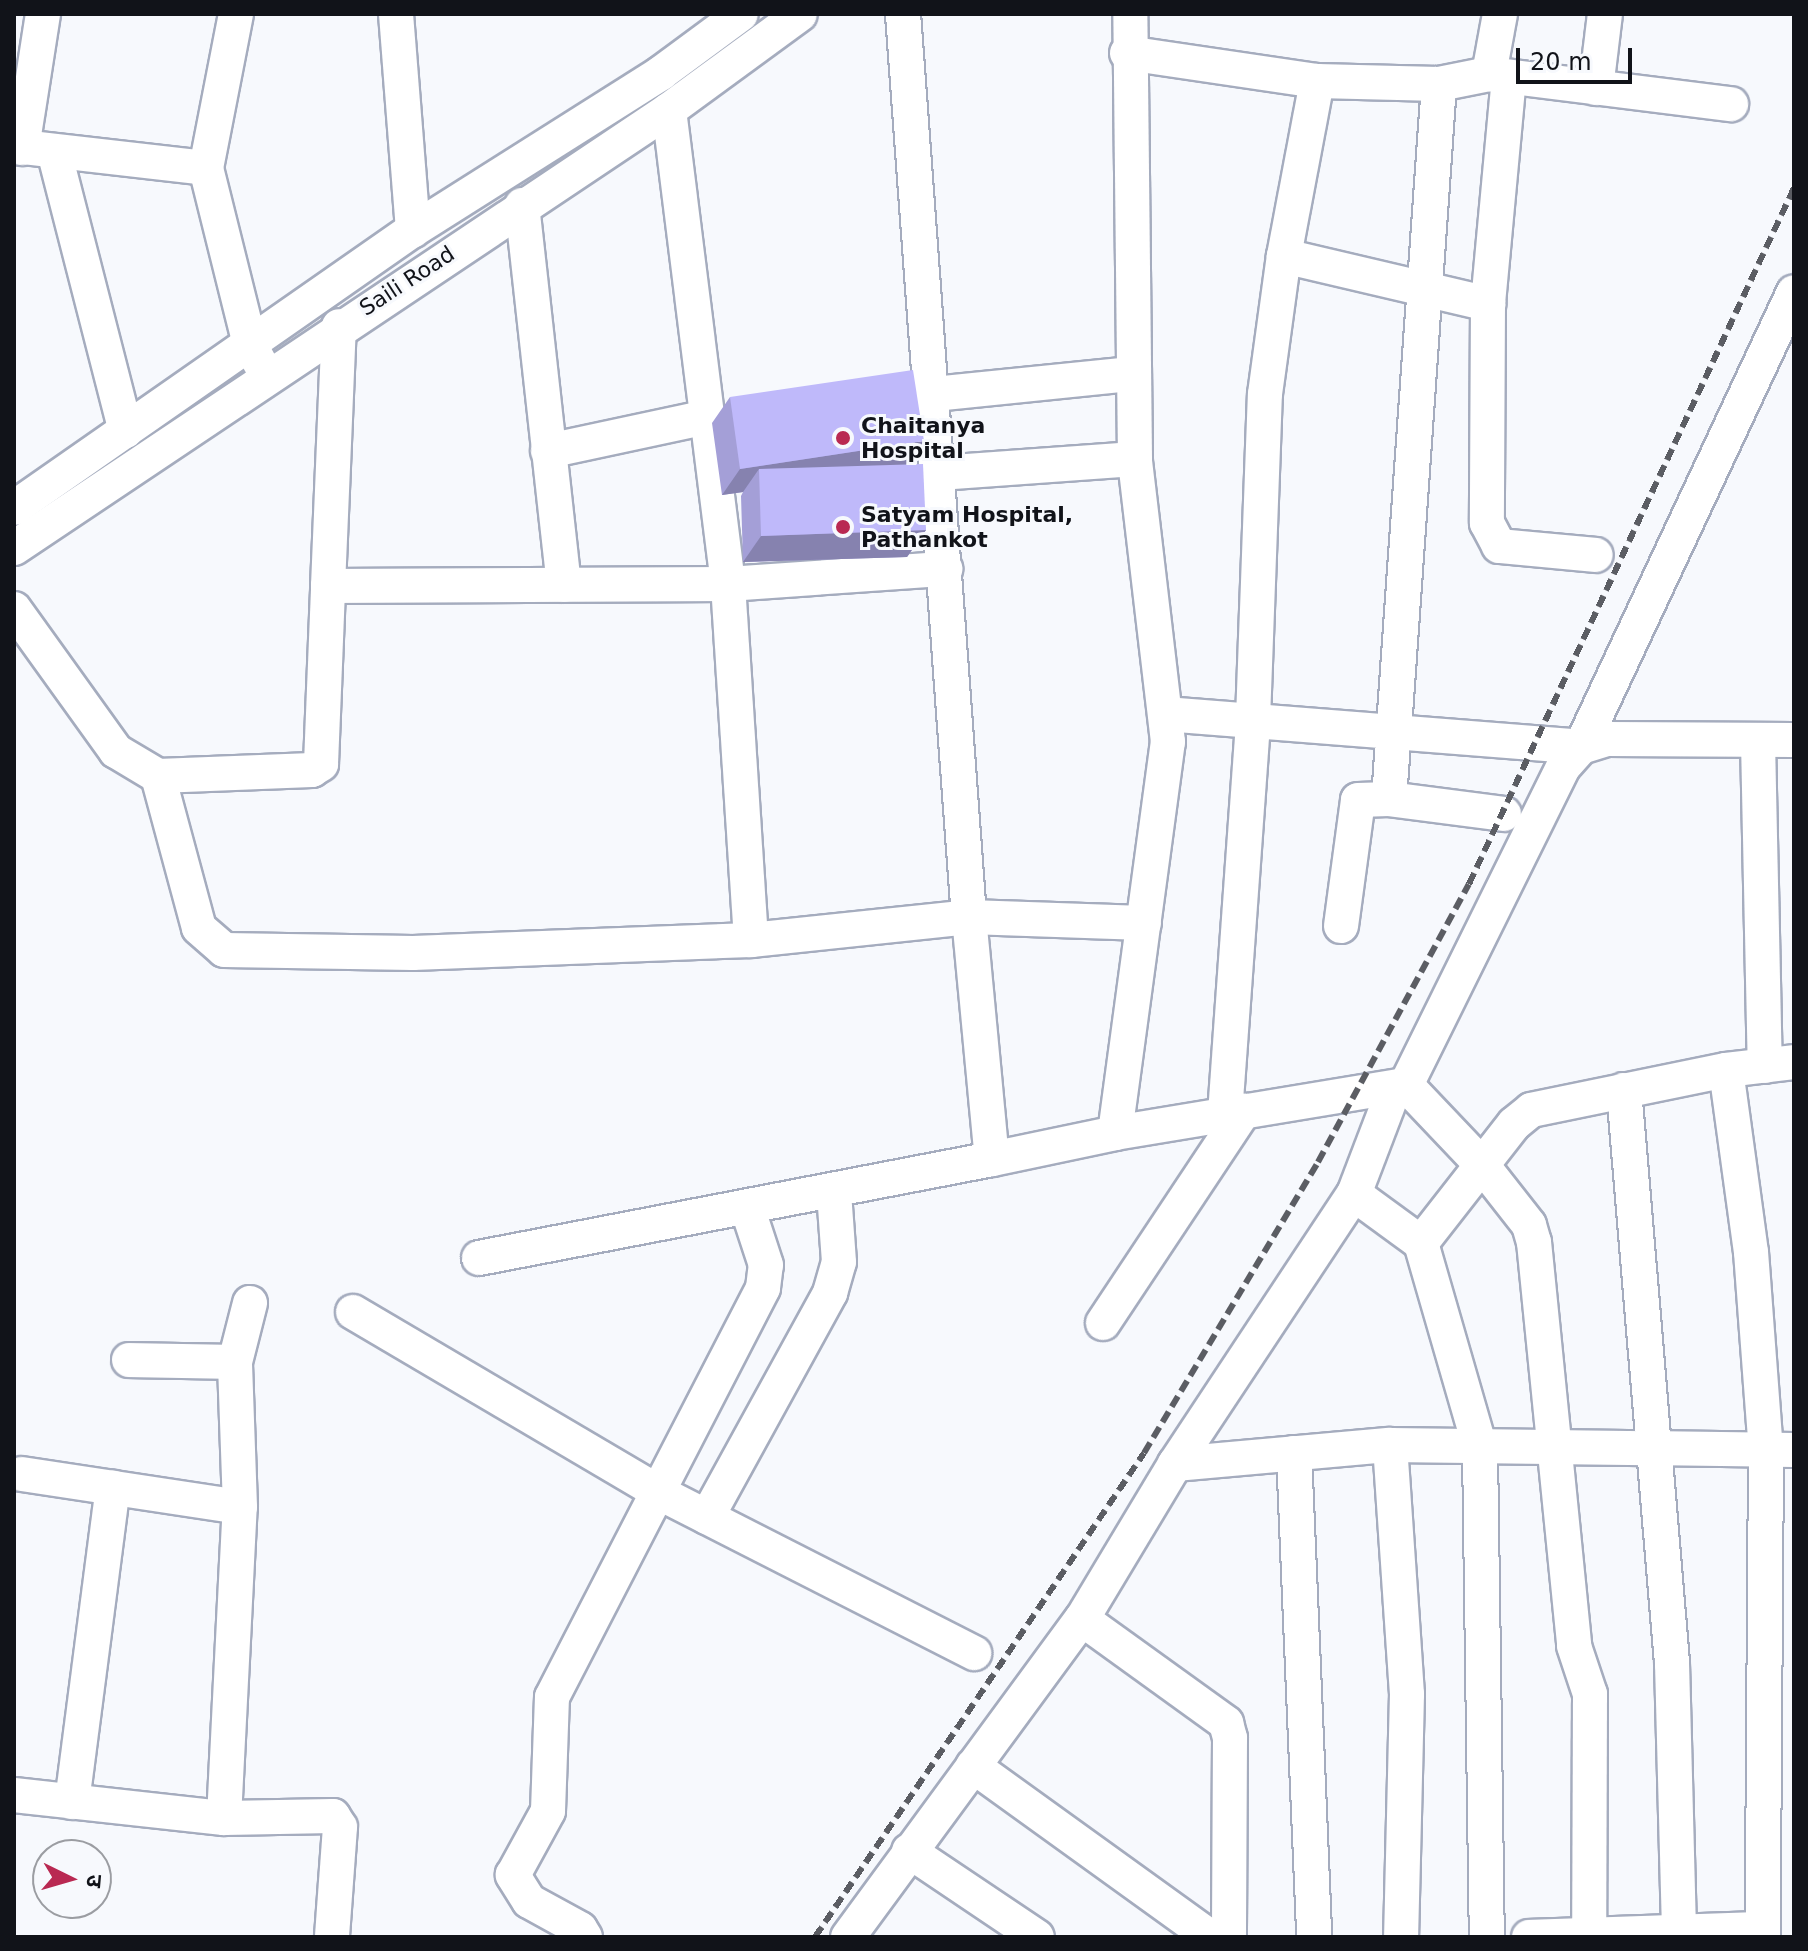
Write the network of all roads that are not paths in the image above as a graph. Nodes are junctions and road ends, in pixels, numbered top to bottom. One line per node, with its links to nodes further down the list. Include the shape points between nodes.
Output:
1 (43, 14): 17 (street)
2 (236, 14): 18 (street)
3 (396, 14): 20 (street)
4 (741, 14): 20 (street, via 661,73)
5 (800, 14): 16 (street, Saili Road)
6 (903, 14): 29 (street)
7 (1130, 14): 10 (street)
8 (1500, 14): 11 (street)
9 (1605, 14): 14 (street)
10 (1127, 53): 12 (street); 27 (street)
11 (1499, 75): 13 (street); 14 (street); 24 (street)
12 (1317, 81): 13 (street); 21 (street)
13 (1439, 84): 22 (street)
14 (1596, 88): 15 (street)
15 (1731, 104)
16 (669, 110): 19 (street, Saili Road); 30 (street)
17 (30, 148): 18 (street); 31 (street)
18 (206, 168): 26 (street)
19 (522, 205): 25 (street, Saili Road); 32 (street)
20 (413, 230): 26 (street)
21 (1284, 256): 22 (street); 44 (street, via 1265,394)
22 (1423, 287): 24 (street); 45 (street)
23 (1794, 292): 48 (street)
24 (1488, 304): 37 (street, via 1491,536 1499,546)
25 (339, 326): 28 (street, Saili Road); 41 (street)
26 (250, 345): 28 (street); 31 (street)
27 (1132, 374): 29 (street); 33 (street)
28 (268, 377): 36 (street, Saili Road)
29 (934, 394): 34 (street)
30 (707, 417): 32 (street); 39 (street)
31 (126, 431): 35 (street)
32 (548, 451): 40 (street)
33 (1135, 459): 34 (street); 43 (street)
34 (939, 473): 38 (street)
35 (14, 508)
36 (14, 548)
37 (1596, 555)
38 (945, 569): 39 (street); 52 (street)
39 (728, 584): 40 (street); 55 (street)
40 (564, 585): 41 (street)
41 (328, 586): 49 (street, via 321,764 312,770)
42 (14, 609): 49 (street, via 116,751)
43 (1165, 714): 44 (street); 53 (street, via 1168,742)
44 (1253, 719): 45 (street); 60 (street)
45 (1396, 731): 48 (street); 50 (street)
46 (1794, 740): 47 (street)
47 (1758, 741): 48 (street, via 1607,739); 56 (street)
48 (1581, 747): 58 (street, via 1564,766)
49 (158, 776): 55 (street, via 199,928 224,950 413,953)
50 (1389, 799): 51 (street); 54 (street, via 1358,800)
51 (1504, 814)
52 (969, 917): 53 (street); 55 (street); 62 (street)
53 (1144, 923): 61 (street)
54 (1341, 926)
55 (751, 940)
56 (1779, 1064): 57 (street)
57 (1726, 1070): 59 (street); 78 (street)
58 (1400, 1087): 60 (street); 63 (street); 65 (street)
59 (1624, 1090): 63 (street, via 1531,1110); 77 (street)
60 (1234, 1112): 61 (street); 71 (street)
61 (1115, 1133): 62 (street)
62 (992, 1159): 64 (street)
63 (1482, 1165): 67 (street); 76 (street, via 1529,1225 1534,1242)
64 (834, 1192): 66 (street); 85 (street, via 839,1262 830,1293)
65 (1354, 1194): 67 (street); 80 (street)
66 (748, 1210): 68 (street); 83 (street, via 766,1265 763,1288)
67 (1421, 1243): 75 (street)
68 (479, 1258)
69 (250, 1303): 73 (street)
70 (353, 1312): 83 (street)
71 (1103, 1323)
72 (129, 1360): 73 (street)
73 (235, 1362): 84 (street)
74 (1390, 1445): 75 (street); 79 (street); 103 (street, via 1407,1694)
75 (1480, 1448): 76 (street); 104 (street)
76 (1553, 1449): 77 (street); 94 (street, via 1574,1646 1590,1694)
77 (1651, 1451): 78 (street); 95 (street, via 1672,1663)
78 (1780, 1451): 93 (street)
79 (1294, 1453): 80 (street); 102 (street)
80 (1175, 1464): 86 (street)
81 (22, 1474): 82 (street)
82 (113, 1488): 84 (street); 90 (street)
83 (658, 1492): 85 (street); 97 (street, via 555,1685 548,1811 539,1836 513,1875 529,1901 580,1929)
84 (240, 1507): 91 (street)
85 (707, 1517): 87 (street)
86 (1082, 1619): 88 (street); 101 (street, via 1226,1723)
87 (974, 1653)
88 (973, 1766): 92 (street); 100 (street)
89 (14, 1795): 90 (street)
90 (72, 1802): 91 (street)
91 (224, 1818): 96 (street, via 337,1818)
92 (909, 1851): 98 (street); 99 (street)
93 (1763, 1933): 95 (street)
94 (1589, 1936): 95 (street); 105 (street)
95 (1679, 1936)
96 (332, 1937)
97 (585, 1937)
98 (848, 1937)
99 (1037, 1937)
100 (1210, 1937)
101 (1229, 1937)
102 (1314, 1937)
103 (1401, 1937)
104 (1487, 1937)
105 (1529, 1937)

